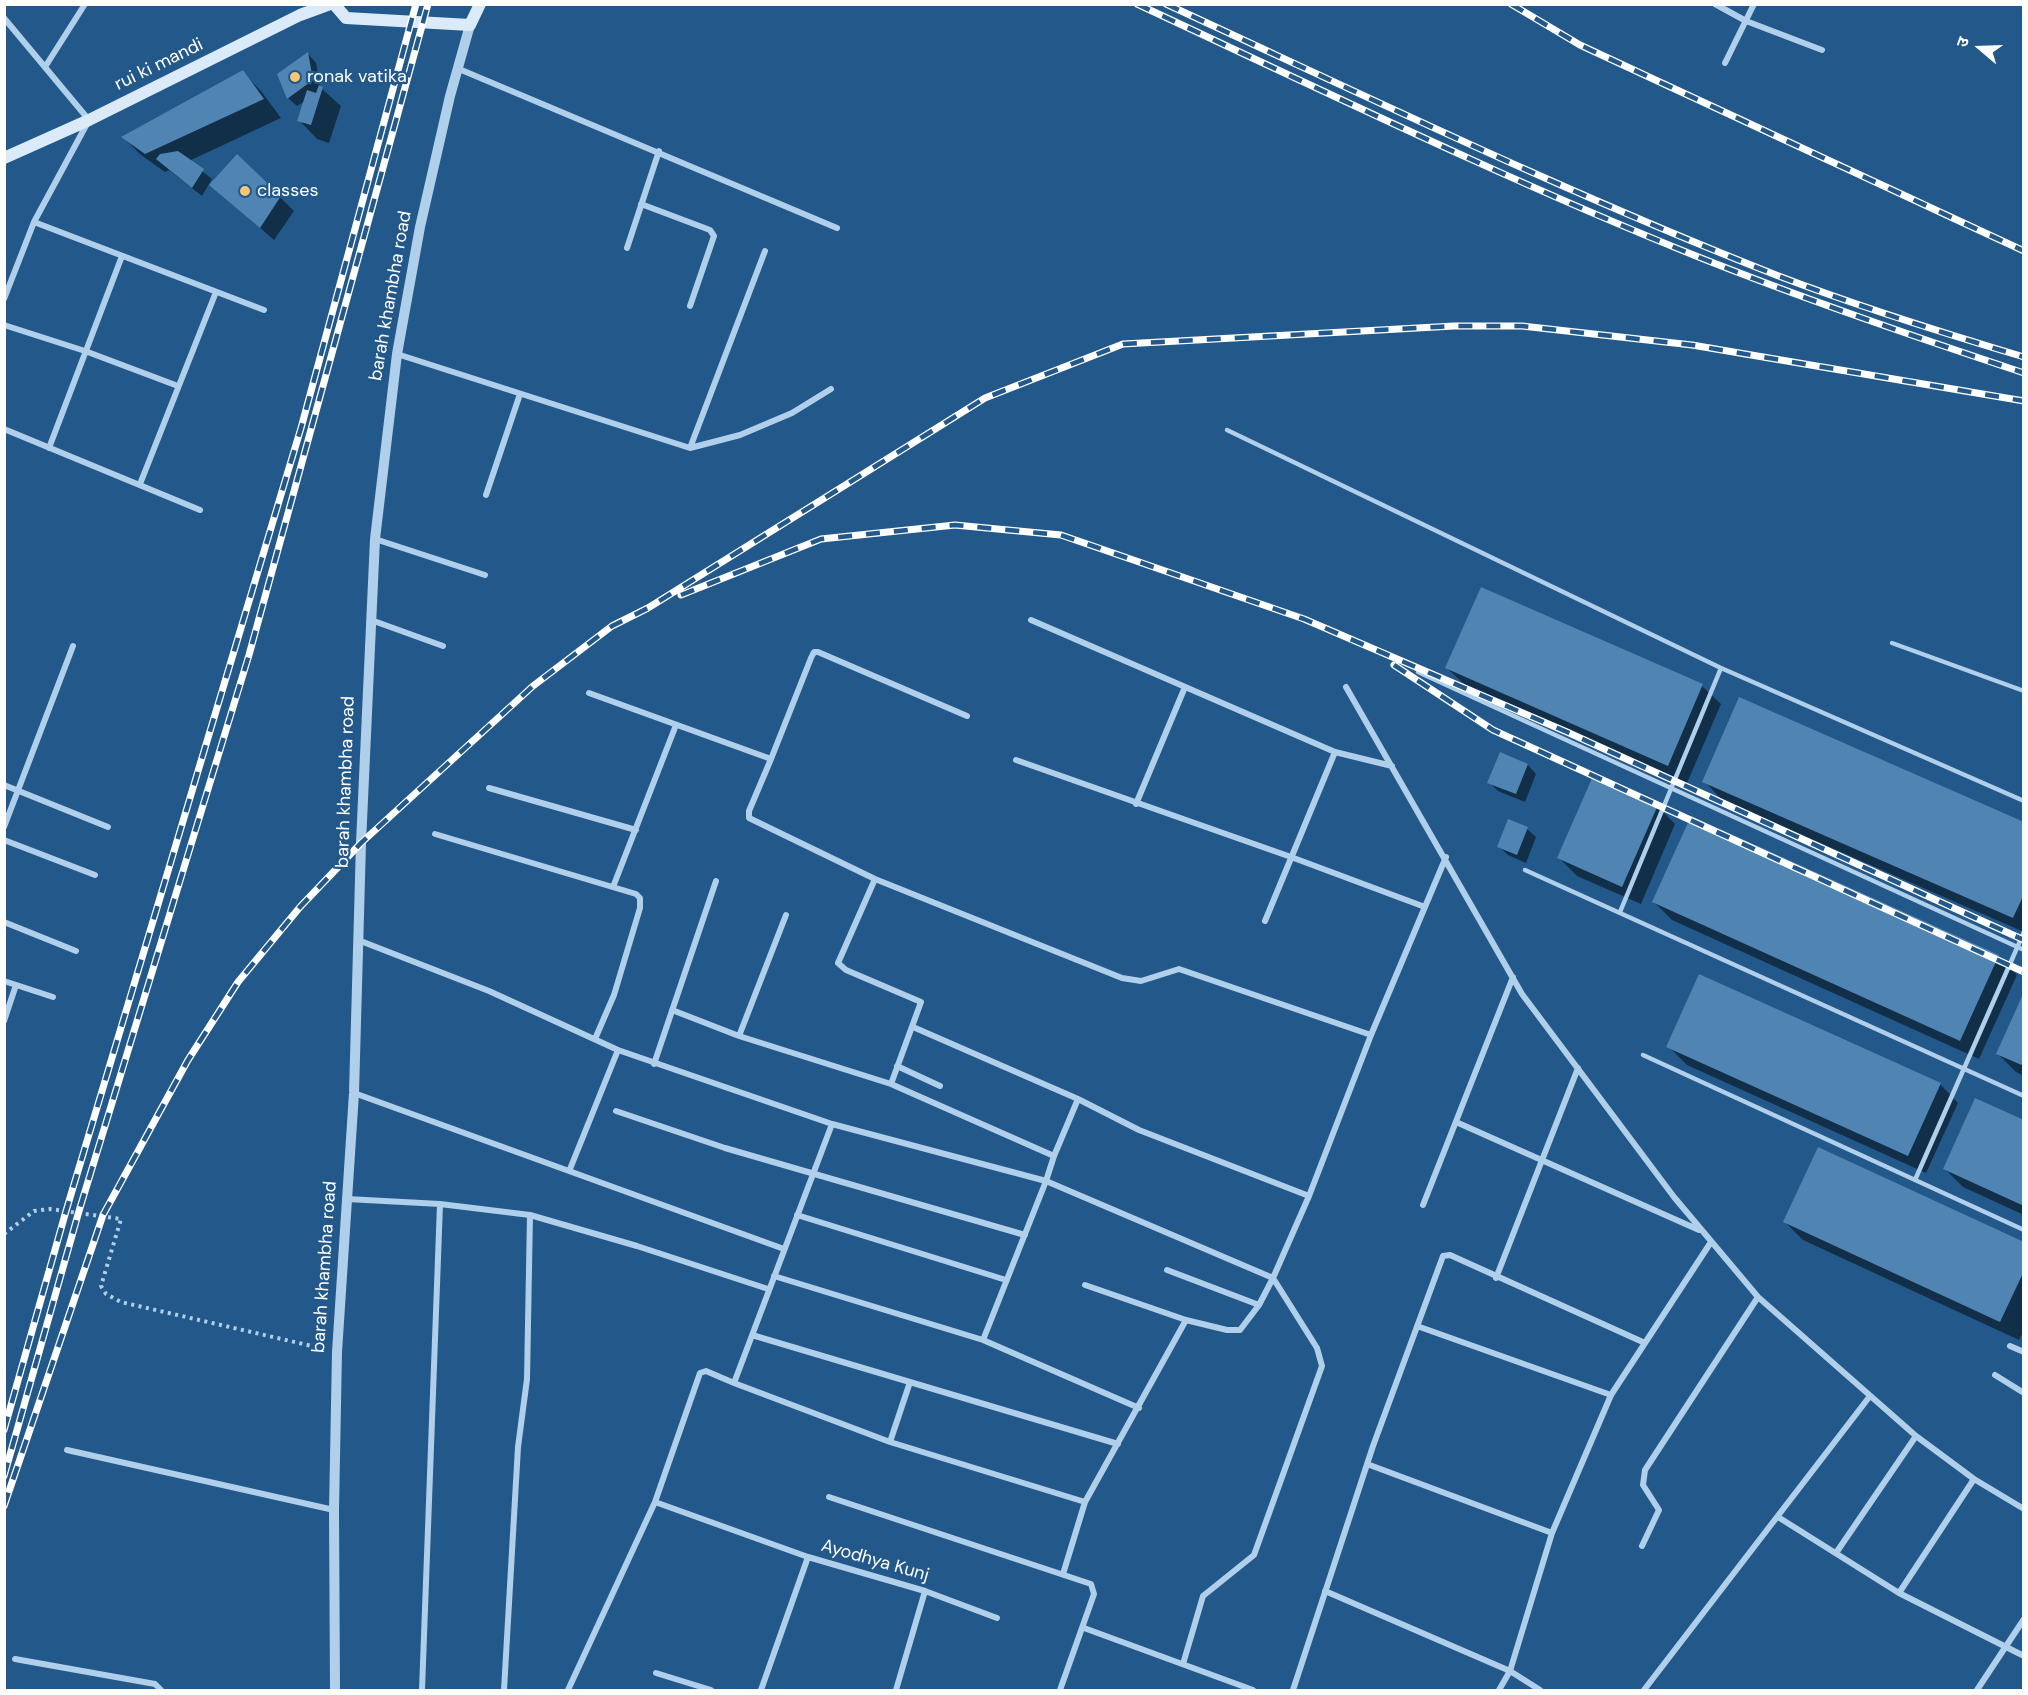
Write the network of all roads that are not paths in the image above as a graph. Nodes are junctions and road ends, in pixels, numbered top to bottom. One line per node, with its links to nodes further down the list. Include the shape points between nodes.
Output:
1 (85, 4): 12 (street)
2 (330, 4): 14 (main road, rui ki mandi, via 300,15)
3 (334, 4): 9 (main road, via 346,18)
4 (480, 4): 9 (main road)
5 (1715, 4): 8 (street)
6 (1754, 4): 8 (street)
7 (4, 18): 12 (street)
8 (1746, 21): 10 (street); 11 (street)
9 (470, 25): 13 (street, barah khambha road)
10 (1821, 50)
11 (1725, 63)
12 (45, 67): 14 (street)
13 (459, 69): 15 (street); 29 (street, barah khambha road, via 420,227)
14 (89, 120): 16 (main road, rui ki mandi); 18 (street)
15 (659, 151): 17 (street); 19 (street)
16 (4, 158)
17 (641, 204): 20 (street); 25 (street, via 710,230 714,236)
18 (34, 222): 22 (street); 24 (street)
19 (837, 228)
20 (627, 248)
21 (765, 251): 36 (street)
22 (122, 256): 23 (street); 28 (street)
23 (216, 292): 26 (street); 30 (street)
24 (4, 299)
25 (690, 306)
26 (264, 310)
27 (4, 325): 28 (street)
28 (85, 351): 30 (street); 35 (street)
29 (397, 354): 32 (street); 40 (street, barah khambha road)
30 (178, 386): 37 (street)
31 (831, 389): 36 (street, via 792,413 740,435)
32 (520, 394): 36 (street); 38 (street)
33 (4, 429): 35 (street)
34 (1227, 430): 47 (lane)
35 (49, 448): 37 (street)
36 (690, 448)
37 (141, 484): 39 (street)
38 (486, 495)
39 (200, 510)
40 (375, 539): 41 (street); 42 (street, barah khambha road)
41 (485, 575)
42 (370, 620): 46 (street); 83 (street, barah khambha road)
43 (1031, 621): 49 (street)
44 (1892, 644): 51 (lane)
45 (73, 646): 62 (street)
46 (443, 646)
47 (1721, 669): 61 (lane); 63 (lane)
48 (1418, 672): 61 (lane)
49 (1185, 687): 55 (street); 64 (street)
50 (1346, 687): 58 (street)
51 (2024, 690)
52 (589, 693): 54 (street)
53 (967, 716): 56 (street, via 814,652)
54 (676, 725): 56 (street); 67 (street)
55 (1335, 752): 58 (street); 70 (street)
56 (771, 759): 74 (street, via 749,811 750,818)
57 (1016, 760): 64 (street)
58 (1392, 766): 71 (street)
59 (4, 784): 62 (street)
60 (489, 788): 67 (street)
61 (1671, 788): 78 (lane); 84 (lane)
62 (19, 791): 65 (street); 66 (street)
63 (2024, 801)
64 (1136, 804): 70 (street)
65 (4, 827)
66 (108, 827)
67 (636, 830): 76 (street)
68 (435, 834): 76 (street)
69 (4, 840): 73 (street)
70 (1291, 857): 77 (street); 80 (street)
71 (1446, 857): 77 (street); 87 (street)
72 (1525, 870): 78 (lane)
73 (95, 875)
74 (875, 879): 93 (street, via 838,963 846,970 919,999 921,1006); 94 (street, via 1122,978 1141,981 1179,969)
75 (716, 881): 91 (street)
76 (613, 887): 96 (street, via 636,894 641,903 614,995)
77 (1425, 907): 94 (street)
78 (1620, 912): 102 (lane)
79 (786, 915): 95 (street)
80 (1265, 921)
81 (4, 922): 86 (street)
82 (2024, 932): 84 (lane)
83 (358, 940): 96 (street, via 489,991); 105 (street, barah khambha road)
84 (2017, 947): 85 (lane); 102 (lane)
85 (2024, 950)
86 (76, 951)
87 (1513, 977): 101 (street); 109 (street)
88 (4, 981): 89 (street)
89 (16, 985): 90 (street); 92 (street)
90 (53, 997)
91 (672, 1010): 95 (street); 99 (street)
92 (4, 1021)
93 (913, 1028): 100 (street); 107 (street)
94 (1371, 1035): 117 (street)
95 (739, 1036): 103 (street)
96 (595, 1039): 97 (street)
97 (618, 1050): 99 (street); 113 (street)
98 (1643, 1055): 115 (lane)
99 (654, 1064): 110 (street)
100 (897, 1065): 103 (street); 104 (street)
101 (1578, 1068): 112 (street); 124 (street)
102 (1963, 1069): 106 (lane); 115 (lane)
103 (891, 1084): 111 (street)
104 (939, 1086)
105 (354, 1093): 113 (street); 118 (street, barah khambha road)
106 (2024, 1096)
107 (1078, 1099): 111 (street); 117 (street, via 1139,1130)
108 (616, 1112): 114 (street)
109 (1456, 1122): 112 (street); 120 (street)
110 (832, 1124): 114 (street); 116 (street)
111 (1054, 1156): 116 (street)
112 (1542, 1162): 124 (street); 131 (street)
113 (570, 1169): 127 (street)
114 (813, 1174): 122 (street); 125 (street)
115 (1915, 1180): 123 (lane)
116 (1046, 1181): 125 (street); 130 (street)
117 (1309, 1196): 130 (street)
118 (347, 1199): 119 (street); 162 (street, barah khambha road, via 337,1352)
119 (440, 1204): 121 (street); 183 (street)
120 (1423, 1205)
121 (530, 1215): 134 (street); 184 (street, via 527,1379 518,1448)
122 (797, 1215): 127 (street); 132 (street)
123 (2024, 1230)
124 (1703, 1232): 126 (street)
125 (1025, 1235): 132 (street)
126 (1711, 1242): 135 (street); 141 (street)
127 (784, 1250): 129 (street)
128 (1167, 1270): 136 (street)
129 (774, 1276): 134 (street); 140 (street)
130 (1273, 1278): 136 (street); 178 (street, via 1317,1348 1322,1366 1254,1555 1203,1596)
131 (1496, 1278): 138 (street, via 1450,1255 1443,1256); 141 (street)
132 (1006, 1280): 140 (street)
133 (1085, 1285): 137 (street)
134 (768, 1289): 139 (street)
135 (1758, 1297): 149 (street); 165 (street, via 1645,1470 1643,1485 1659,1510)
136 (1259, 1305): 137 (street, via 1244,1327 1236,1331)
137 (1186, 1320): 150 (street)
138 (1417, 1326): 148 (street); 155 (street)
139 (752, 1335): 145 (street); 146 (street)
140 (983, 1340): 150 (street)
141 (1645, 1343): 148 (street)
142 (2010, 1346): 143 (street)
143 (2024, 1352)
144 (1995, 1375): 147 (street)
145 (910, 1382): 152 (street); 153 (street)
146 (734, 1383): 152 (street); 159 (street, via 706,1371 700,1373)
147 (2024, 1393)
148 (1611, 1395): 164 (street)
149 (1870, 1396): 151 (street); 163 (street)
150 (1139, 1408): 153 (street)
151 (1916, 1436): 156 (street); 166 (street)
152 (890, 1442): 160 (street)
153 (1118, 1444): 160 (street)
154 (67, 1450): 162 (street)
155 (1367, 1464): 164 (street); 170 (street)
156 (1974, 1479): 161 (street); 171 (street)
157 (829, 1497): 168 (street)
158 (2024, 1499): 161 (street)
159 (655, 1502): 167 (street); 185 (street)
160 (1085, 1502): 168 (street)
161 (2021, 1508)
162 (334, 1510): 182 (street, barah khambha road)
163 (1778, 1517): 166 (street); 194 (street)
164 (1552, 1533): 179 (street)
165 (1642, 1546)
166 (1836, 1553): 171 (street)
167 (808, 1557): 169 (street, Ayodhya Kunj); 187 (street, Ayodhya Kunj)
168 (1063, 1574): 174 (street, via 1091,1584 1094,1589)
169 (925, 1591): 172 (street, Ayodhya Kunj); 188 (street)
170 (1325, 1591): 179 (street); 191 (street)
171 (1899, 1593): 175 (street)
172 (997, 1618)
173 (2024, 1619): 175 (street)
174 (1084, 1628): 178 (street); 189 (street)
175 (2006, 1648): 176 (street); 195 (street)
176 (2024, 1656)
177 (15, 1659): 181 (street, via 155,1684)
178 (1183, 1664): 190 (street)
179 (1509, 1671): 192 (street); 193 (street)
180 (656, 1673): 186 (street)
181 (161, 1690)
182 (335, 1690)
183 (422, 1690)
184 (504, 1690)
185 (568, 1690)
186 (711, 1690)
187 (761, 1690)
188 (896, 1690)
189 (1060, 1690)
190 (1253, 1690)
191 (1293, 1690)
192 (1499, 1690)
193 (1540, 1690)
194 (1644, 1690)
195 (1977, 1690)

